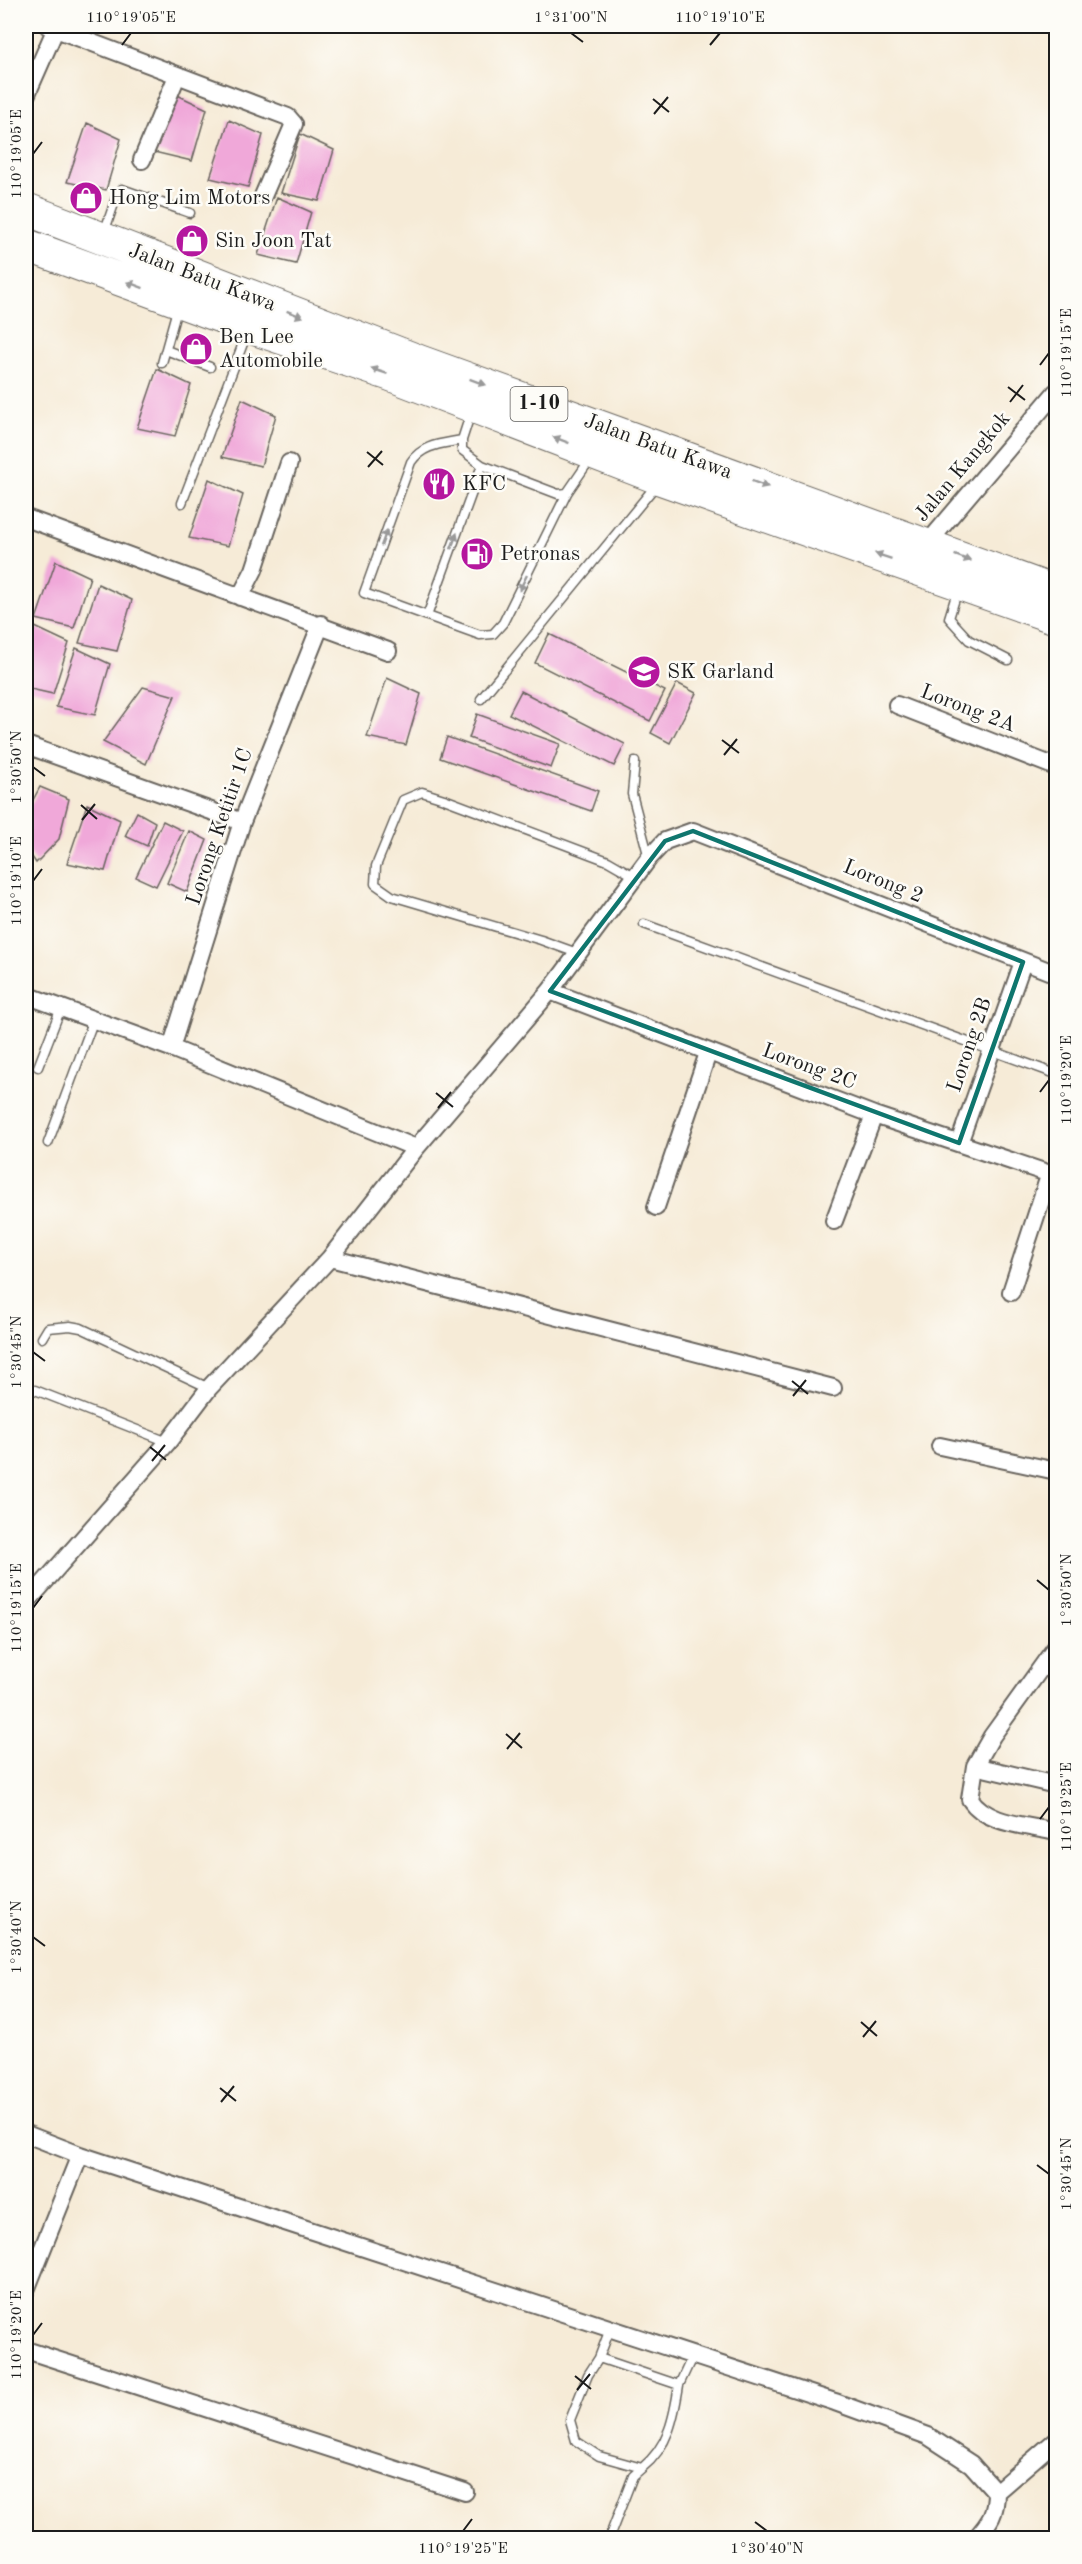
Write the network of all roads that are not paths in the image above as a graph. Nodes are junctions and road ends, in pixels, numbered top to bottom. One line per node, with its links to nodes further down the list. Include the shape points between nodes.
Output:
1 (52, 27): 2 (street); 3 (street)
2 (177, 76): 4 (street); 5 (street, via 281,114 294,124)
3 (26, 96)
4 (142, 160)
5 (263, 196)
6 (26, 208): 8 (highway, Jalan Batu Kawa / 1-10)
7 (190, 213): 8 (lane, via 122,189)
8 (101, 239): 25 (highway, Jalan Batu Kawa / 1-10, one-way to 25, via 419,361)
9 (26, 245): 10 (highway, Jalan Batu Kawa / 1-10, one-way to 9)
10 (179, 302): 11 (highway, Jalan Batu Kawa / 1-10); 12 (lane)
11 (249, 327): 16 (highway, Jalan Batu Kawa / 1-10, one-way to 11); 23 (lane)
12 (166, 350): 13 (lane); 14 (lane)
13 (162, 363)
14 (210, 367)
15 (1056, 392): 25 (street, Jalan Kangkok)
16 (473, 406): 17 (lane); 18 (highway, Jalan Batu Kawa / 1-10, one-way to 16)
17 (462, 440): 20 (lane, via 462,450); 29 (lane, one-way to 17, via 364,593 411,462 427,446)
18 (595, 452): 21 (highway, Jalan Batu Kawa / 1-10); 22 (lane)
19 (289, 463): 28 (street, via 254,570)
20 (482, 465): 22 (lane, via 558,494); 29 (lane, one-way to 20)
21 (661, 479): 26 (highway, Jalan Batu Kawa / 1-10, one-way to 21); 34 (lane)
22 (567, 493): 29 (lane, one-way to 29, via 503,623 493,634 480,635)
23 (182, 503)
24 (26, 518): 28 (street)
25 (927, 544): 27 (highway, Jalan Batu Kawa / 1-10, one-way to 27)
26 (961, 583): 30 (highway, Jalan Batu Kawa / 1-10); 33 (lane, via 950,618 969,640)
27 (1056, 592)
28 (240, 597): 31 (street)
29 (427, 616)
30 (1056, 618)
31 (321, 624): 32 (street); 39 (street, Lorong Ketitir 1C)
32 (388, 651)
33 (1008, 660)
34 (481, 699)
35 (897, 705): 38 (street, Lorong 2A)
36 (26, 745): 39 (street)
37 (635, 762): 40 (lane, via 632,794)
38 (1056, 767)
39 (242, 822): 50 (street, Lorong Ketitir 1C)
40 (650, 858): 41 (street); 44 (street, Lorong 2, via 665,841 693,831)
41 (634, 876): 43 (street); 43 (lane, via 608,861 444,799 422,792 403,800 376,866 375,884 392,896)
42 (644, 924): 51 (lane)
43 (577, 953): 46 (street)
44 (1023, 962): 45 (street, Lorong 2); 51 (street, Lorong 2B)
45 (1056, 974)
46 (549, 991): 52 (street, Lorong 2C); 58 (street)
47 (26, 994): 48 (street)
48 (62, 1008): 49 (street); 53 (lane)
49 (94, 1018): 50 (street); 56 (lane)
50 (171, 1048): 58 (street)
51 (993, 1050): 54 (lane); 57 (street, Lorong 2B)
52 (708, 1053): 55 (street, Lorong 2C); 60 (street)
53 (38, 1067)
54 (1056, 1074)
55 (874, 1115): 57 (street, Lorong 2C); 61 (street)
56 (48, 1143)
57 (959, 1143): 59 (street, Lorong 2C)
58 (416, 1148): 62 (street)
59 (1053, 1175): 63 (street)
60 (656, 1207)
61 (834, 1221)
62 (330, 1258): 65 (street); 66 (street)
63 (1011, 1292)
64 (42, 1338): 65 (lane, via 48,1328 81,1328)
65 (209, 1388): 68 (street)
66 (833, 1388)
67 (35, 1390): 68 (lane)
68 (168, 1442): 71 (street)
69 (940, 1446): 70 (street)
70 (1056, 1471)
71 (26, 1604)
72 (1056, 1647): 73 (street)
73 (975, 1766): 74 (street); 75 (street, via 970,1799 976,1808 989,1816)
74 (1056, 1785)
75 (1056, 1832)
76 (26, 2134): 77 (street)
77 (80, 2155): 78 (street); 79 (street)
78 (26, 2290)
79 (610, 2329): 81 (street); 82 (lane)
80 (26, 2350): 86 (street)
81 (693, 2355): 83 (lane); 87 (street, via 928,2436 971,2464)
82 (598, 2358): 83 (lane); 85 (lane, via 570,2420 576,2441 599,2456)
83 (680, 2385): 85 (lane, via 674,2418 657,2456)
84 (1056, 2440): 87 (street)
85 (642, 2468): 88 (lane, via 633,2476)
86 (465, 2492)
87 (996, 2492): 89 (street, via 996,2508)
88 (609, 2538)
89 (976, 2538)

